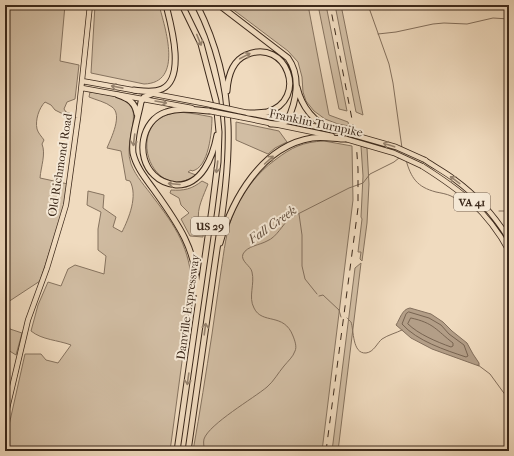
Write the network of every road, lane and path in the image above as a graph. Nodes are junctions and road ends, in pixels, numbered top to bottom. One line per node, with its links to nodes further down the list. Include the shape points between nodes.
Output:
1 (90, 5): 6 (main road, Old Richmond Road)
2 (166, 5): 9 (highway, via 174,42 173,75 170,82 161,90)
3 (182, 5): 15 (highway, Danville Expressway / US 29, one-way to 15, via 202,44)
4 (197, 5): 13 (highway, Danville Expressway / US 29, via 216,50)
5 (219, 5): 7 (highway, via 288,58 294,68)
6 (82, 81): 8 (main road, Old Richmond Road); 9 (main road, Franklin Turnpike, one-way to 6)
7 (297, 84): 18 (highway); 20 (highway, via 302,102 316,122)
8 (82, 88): 10 (main road, Franklin Turnpike / VA 41); 26 (main road, Old Richmond Road, via 64,214 28,320)
9 (134, 90): 11 (main road, Franklin Turnpike)
10 (118, 94): 12 (main road, Franklin Turnpike / VA 41); 17 (highway, via 132,102)
11 (152, 94): 12 (highway); 16 (main road, Franklin Turnpike, bridge)
12 (142, 99): 14 (main road, Franklin Turnpike / VA 41, one-way to 14); 17 (highway)
13 (227, 102): 16 (highway, one-way to 16, via 230,73 238,60 258,52 276,57 289,73 286,98 273,110); 24 (highway, Danville Expressway / US 29, via 229,157)
14 (209, 111): 15 (highway, one-way to 14, via 214,146 202,173 191,181 179,185 166,182 154,175 147,164 143,147 145,132 152,120 160,114 175,110); 19 (main road, Franklin Turnpike / VA 41, bridge)
15 (218, 112): 25 (highway, Danville Expressway / US 29, one-way to 25, via 218,162)
16 (248, 113): 18 (main road, Franklin Turnpike)
17 (138, 117): 25 (highway, one-way to 25, via 133,145 135,159 142,174 177,222 190,249 197,280)
18 (288, 121): 19 (highway); 20 (main road, Franklin Turnpike)
19 (271, 124): 21 (main road, Franklin Turnpike / VA 41)
20 (333, 130): 22 (main road, Franklin Turnpike, one-way to 20, bridge, via 478,199 455,179 425,160 396,147)
21 (346, 139): 23 (main road, Franklin Turnpike / VA 41, bridge, via 394,153 451,184 483,213); 24 (highway, one-way to 21, via 233,207 248,182 265,163 285,148 304,140 323,137)
22 (509, 239)
23 (509, 251)
24 (214, 268): 28 (highway, Danville Expressway / US 29, one-way to 24)
25 (197, 314): 27 (highway, Danville Expressway / US 29, one-way to 27)
26 (5, 417)
27 (177, 451)
28 (188, 451)

